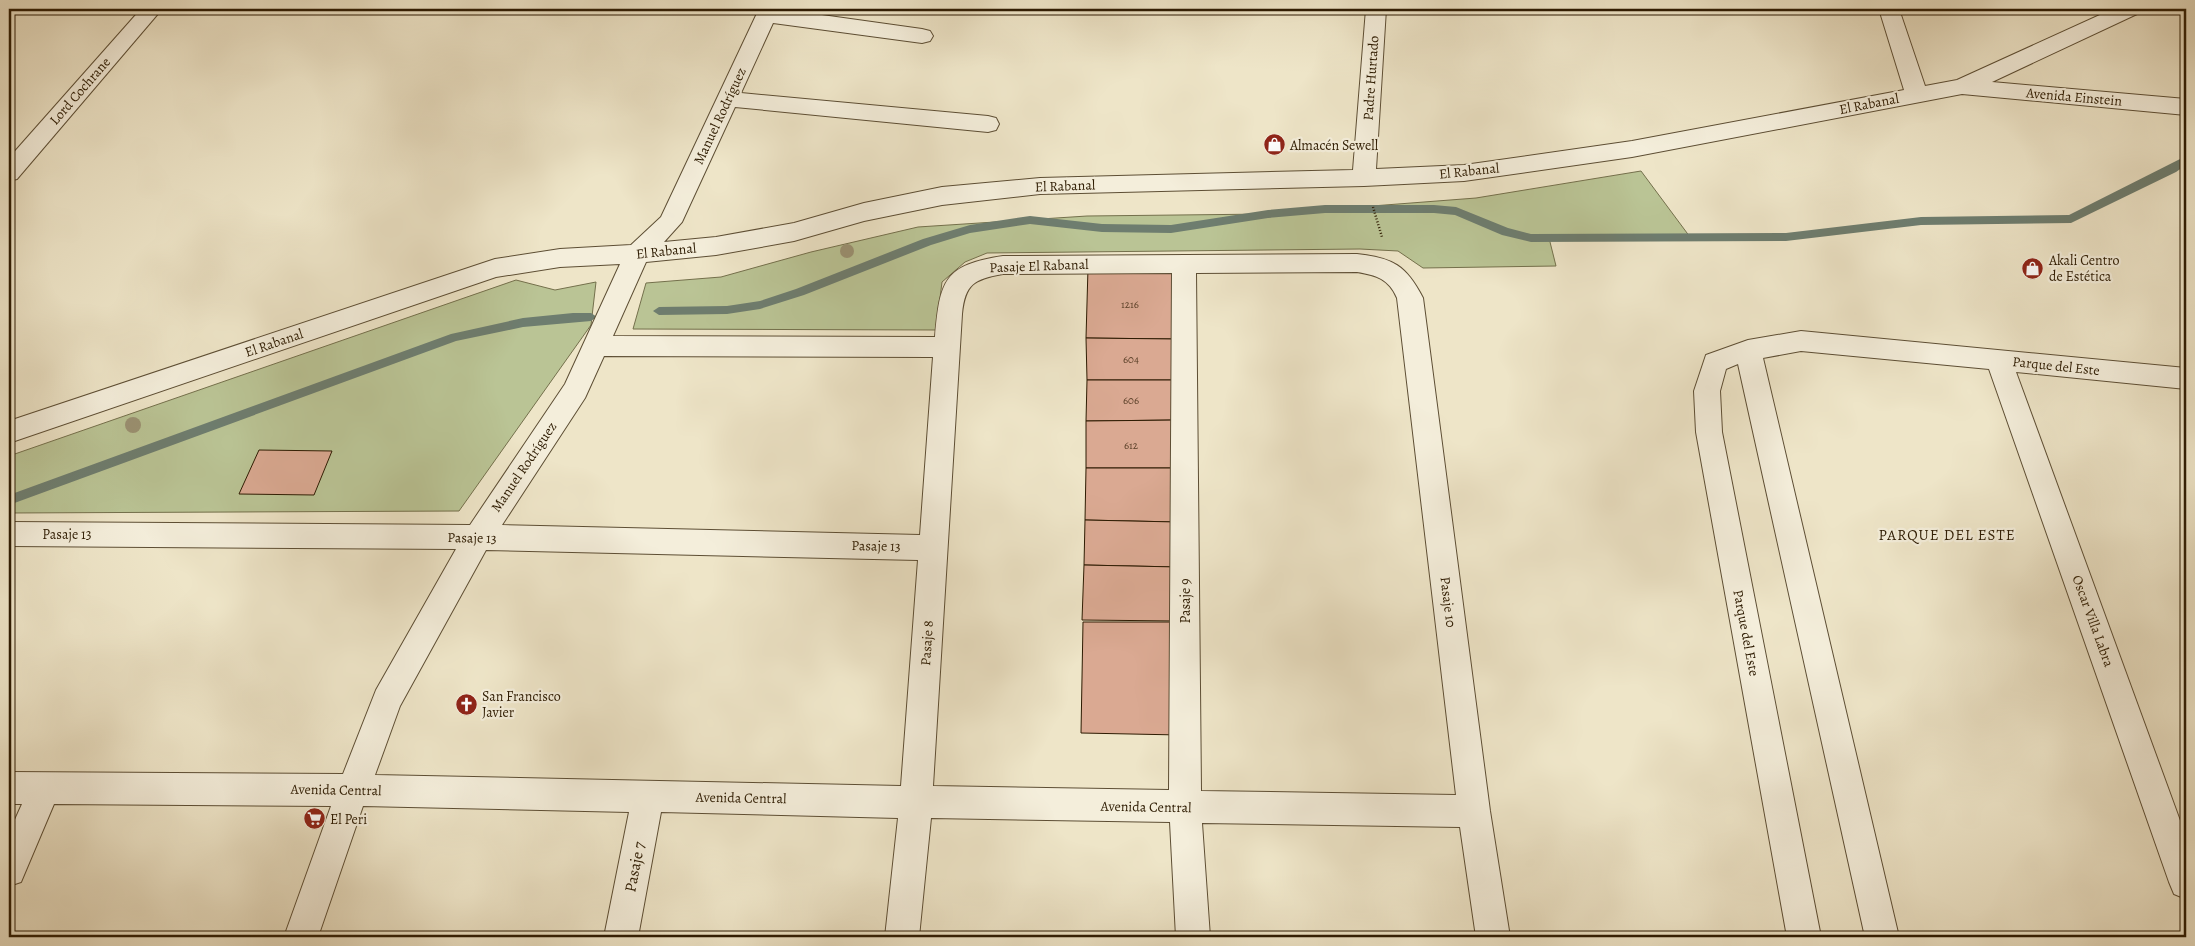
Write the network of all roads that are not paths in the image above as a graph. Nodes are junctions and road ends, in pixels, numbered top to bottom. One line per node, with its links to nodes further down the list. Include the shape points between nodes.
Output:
1 (152, 9): 12 (street, Lord Cochrane)
2 (1376, 9): 13 (street, Padre Hurtado)
3 (1889, 9): 8 (street)
4 (2130, 9): 7 (street, El Rabanal)
5 (767, 12): 6 (street); 9 (street, Manuel Rodríguez)
6 (922, 36)
7 (1962, 87): 8 (street, El Rabanal); 10 (street, Avenida Einstein)
8 (1917, 95): 13 (street, El Rabanal, via 1632,149 1464,173)
9 (728, 98): 11 (street); 14 (street, Manuel Rodríguez, via 670,222)
10 (2186, 107)
11 (988, 124)
12 (9, 173)
13 (1364, 178): 14 (street, El Rabanal, via 1040,186 942,196 864,212 794,232 716,246)
14 (637, 254): 17 (street, Manuel Rodríguez); 22 (street, El Rabanal, via 560,258 495,268)
15 (1184, 264): 16 (street, Pasaje El Rabanal, via 1357,263); 18 (street, Pasaje El Rabanal, via 1003,265 977,269 958,280 953,292); 31 (street, Pasaje 9)
16 (1392, 271): 32 (street, Pasaje 10, via 1404,283 1410,298)
17 (596, 346): 18 (street); 24 (street, Manuel Rodríguez, via 576,390)
18 (947, 348): 25 (street, Pasaje 8)
19 (1748, 350): 20 (street, Parque del Este, via 1801,341); 40 (street, Parque del Este, via 1715,362 1707,391 1708,432); 41 (street)
20 (1999, 360): 21 (street, Parque del Este); 34 (street, Oscar Villa Labra)
21 (2186, 378)
22 (9, 432)
23 (9, 534): 24 (street, Pasaje 13)
24 (478, 537): 25 (street, Pasaje 13); 28 (street, Manuel Rodríguez, via 386,700)
25 (934, 548): 30 (street, Pasaje 8)
26 (9, 788): 27 (street, Avenida Central)
27 (45, 788): 28 (street, Avenida Central); 33 (street)
28 (353, 790): 29 (street, Avenida Central); 35 (street, Manuel Rodríguez)
29 (648, 796): 30 (street, Avenida Central); 36 (street, Pasaje 7)
30 (916, 802): 31 (street, Avenida Central); 37 (street, Pasaje 8)
31 (1185, 807): 32 (street, Avenida Central); 38 (street, Pasaje 9)
32 (1474, 811): 39 (street, Pasaje 10)
33 (9, 870)
34 (2186, 882)
35 (301, 937)
36 (621, 937)
37 (902, 937)
38 (1193, 937)
39 (1493, 937)
40 (1804, 937)
41 (1882, 937)

